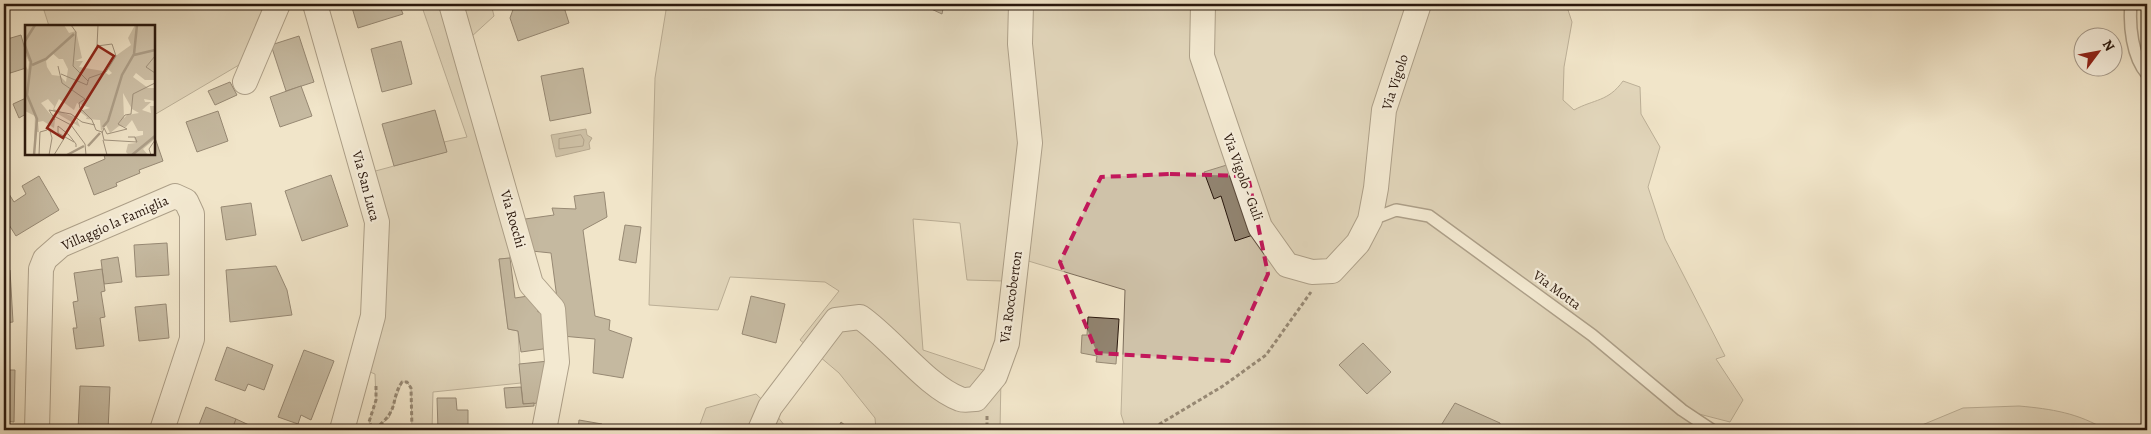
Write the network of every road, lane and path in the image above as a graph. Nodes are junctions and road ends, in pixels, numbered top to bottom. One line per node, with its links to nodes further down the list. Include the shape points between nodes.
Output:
1 (10, 4): 9 (path)
2 (278, 4): 11 (street)
3 (315, 4): 18 (street, Via San Luca, via 377,222 373,316)
4 (451, 4): 20 (street, Via Rocchi, via 531,284 554,309 557,362)
5 (1022, 4): 15 (street, Via Roccoberton, via 1020,44 1030,143 1007,343 995,376 976,399 962,400 941,390 879,329 860,316 836,320)
6 (1204, 4): 13 (street, Via Vigolo - Guli, via 1202,56 1260,226 1287,265)
7 (1419, 4): 12 (street, Via Vigolo, via 1384,110)
8 (2131, 4): 10 (lane, via 2129,24 2142,68)
9 (4, 8)
10 (2147, 74)
11 (245, 82)
12 (1370, 220): 13 (street, via 1358,243 1332,272); 24 (lane, Via Motta, via 1396,210 1430,216 1592,334 1682,410)
13 (1324, 272): 23 (path, via 1266,355 1223,386 1158,425)
14 (374, 380): 19 (path, via 377,388 369,422 372,427 376,428 389,418 402,382 407,382 411,388)
15 (770, 407): 21 (street, Via Roccoberton); 22 (street, via 779,418)
16 (37, 430): 17 (street, Villaggio la Famiglia, via 41,269 45,258 62,245 175,196 186,201 192,214 192,339)
17 (162, 430)
18 (342, 430)
19 (412, 430)
20 (544, 430)
21 (760, 430)
22 (779, 430)
23 (1156, 430)
24 (1712, 430)

